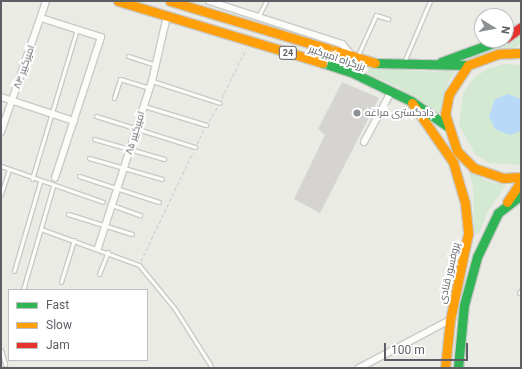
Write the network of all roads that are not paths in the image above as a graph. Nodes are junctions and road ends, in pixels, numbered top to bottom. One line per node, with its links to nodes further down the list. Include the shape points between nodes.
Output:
1 (46, 1): 10 (street, امیرکبیر ۸۴)
2 (118, 1): 8 (main road, بزرگراه امیرکبیر / 24)
3 (170, 1): 7 (main road, بزرگراه امیرکبیر / 24)
4 (212, 1): 7 (lane); 9 (street)
5 (266, 1): 9 (lane)
6 (430, 1): 19 (lane)
7 (208, 13): 18 (main road, بزرگراه امیرکبیر / 24)
8 (167, 16): 20 (street, امیرکبیر ۸۵); 25 (main road, بزرگراه امیرکبیر / 24, via 351,72)
9 (258, 17): 18 (street, via 342,44)
10 (41, 18): 12 (street); 28 (street, امیرکبیر ۸۴)
11 (388, 19): 18 (lane, via 376,15)
12 (77, 29): 32 (lane); 34 (street, via 101,37)
13 (521, 43): 15 (main road)
14 (479, 48): 21 (main road, 24)
15 (512, 51): 16 (main road); 22 (main road, 24)
16 (521, 53)
17 (128, 56): 20 (lane)
18 (355, 58): 19 (main road, بزرگراه امیرکبیر / 24)
19 (404, 64): 21 (main road, بزرگراه امیرکبیر / 24)
20 (156, 65): 23 (street, امیرکبیر ۸۵)
21 (433, 65): 22 (main road, بزرگراه امیرکبیر / 24)
22 (468, 65): 36 (main road, via 449,94)
23 (152, 81): 24 (street, امیرکبیر ۸۵); 30 (lane)
24 (149, 88): 27 (lane, via 120,79); 31 (street, امیرکبیر ۸۵)
25 (391, 92): 29 (main road, بزرگراه امیرکبیر / 24); 40 (street)
26 (1, 97): 28 (street)
27 (114, 98)
28 (13, 101): 32 (street); 38 (street, امیرکبیر ۸۴)
29 (411, 101): 36 (main road, بزرگراه امیرکبیر / 24); 68 (main road, پروفسور قنادی, via 453,162 465,202)
30 (220, 103)
31 (144, 106): 35 (lane); 37 (street, امیرکبیر ۸۵)
32 (53, 114): 34 (street); 51 (lane)
33 (96, 116): 37 (lane)
34 (74, 121): 50 (street)
35 (206, 126)
36 (447, 126): 49 (main road, via 456,151 474,168 503,178)
37 (136, 130): 41 (lane); 42 (street, امیرکبیر ۸۵)
38 (1, 132)
39 (94, 139): 42 (lane)
40 (364, 142)
41 (195, 147)
42 (130, 150): 44 (lane); 46 (street, امیرکبیر ۸۵)
43 (89, 158): 46 (lane)
44 (164, 159)
45 (1, 166): 47 (lane)
46 (125, 168): 52 (lane); 56 (street, امیرکبیر ۸۵)
47 (9, 170): 51 (lane); 57 (lane)
48 (79, 176): 56 (lane)
49 (521, 177)
50 (55, 178)
51 (32, 179): 54 (lane)
52 (162, 179)
53 (521, 180): 61 (main road)
54 (40, 182): 55 (lane); 75 (lane)
55 (53, 186): 59 (lane); 66 (lane)
56 (118, 188): 60 (lane); 62 (street, امیرکبیر ۸۵)
57 (1, 194)
58 (521, 196): 61 (main road)
59 (103, 202)
60 (159, 202)
61 (506, 203): 69 (main road)
62 (112, 205): 64 (lane); 65 (street, امیرکبیر ۸۵)
63 (68, 214): 65 (lane)
64 (140, 214)
65 (106, 224): 67 (lane); 71 (street, امیرکبیر ۸۵)
66 (41, 229): 70 (lane); 78 (lane)
67 (132, 234)
68 (468, 234): 69 (main road, via 476,240); 73 (main road, پروفسور قنادی)
69 (485, 238): 74 (main road)
70 (74, 240): 71 (lane); 77 (lane)
71 (98, 248): 72 (lane)
72 (108, 252): 76 (lane); 82 (lane, via 139,265 175,309)
73 (465, 252): 74 (main road, via 472,252); 79 (main road, پروفسور قنادی)
74 (477, 257): 85 (main road, via 463,313)
75 (14, 271)
76 (99, 274)
77 (61, 282)
78 (23, 289)
79 (450, 320): 83 (street); 84 (main road, پروفسور قنادی)
80 (1, 350): 81 (lane)
81 (5, 364)
82 (211, 366)
83 (359, 368)
84 (445, 368)
85 (458, 368)

